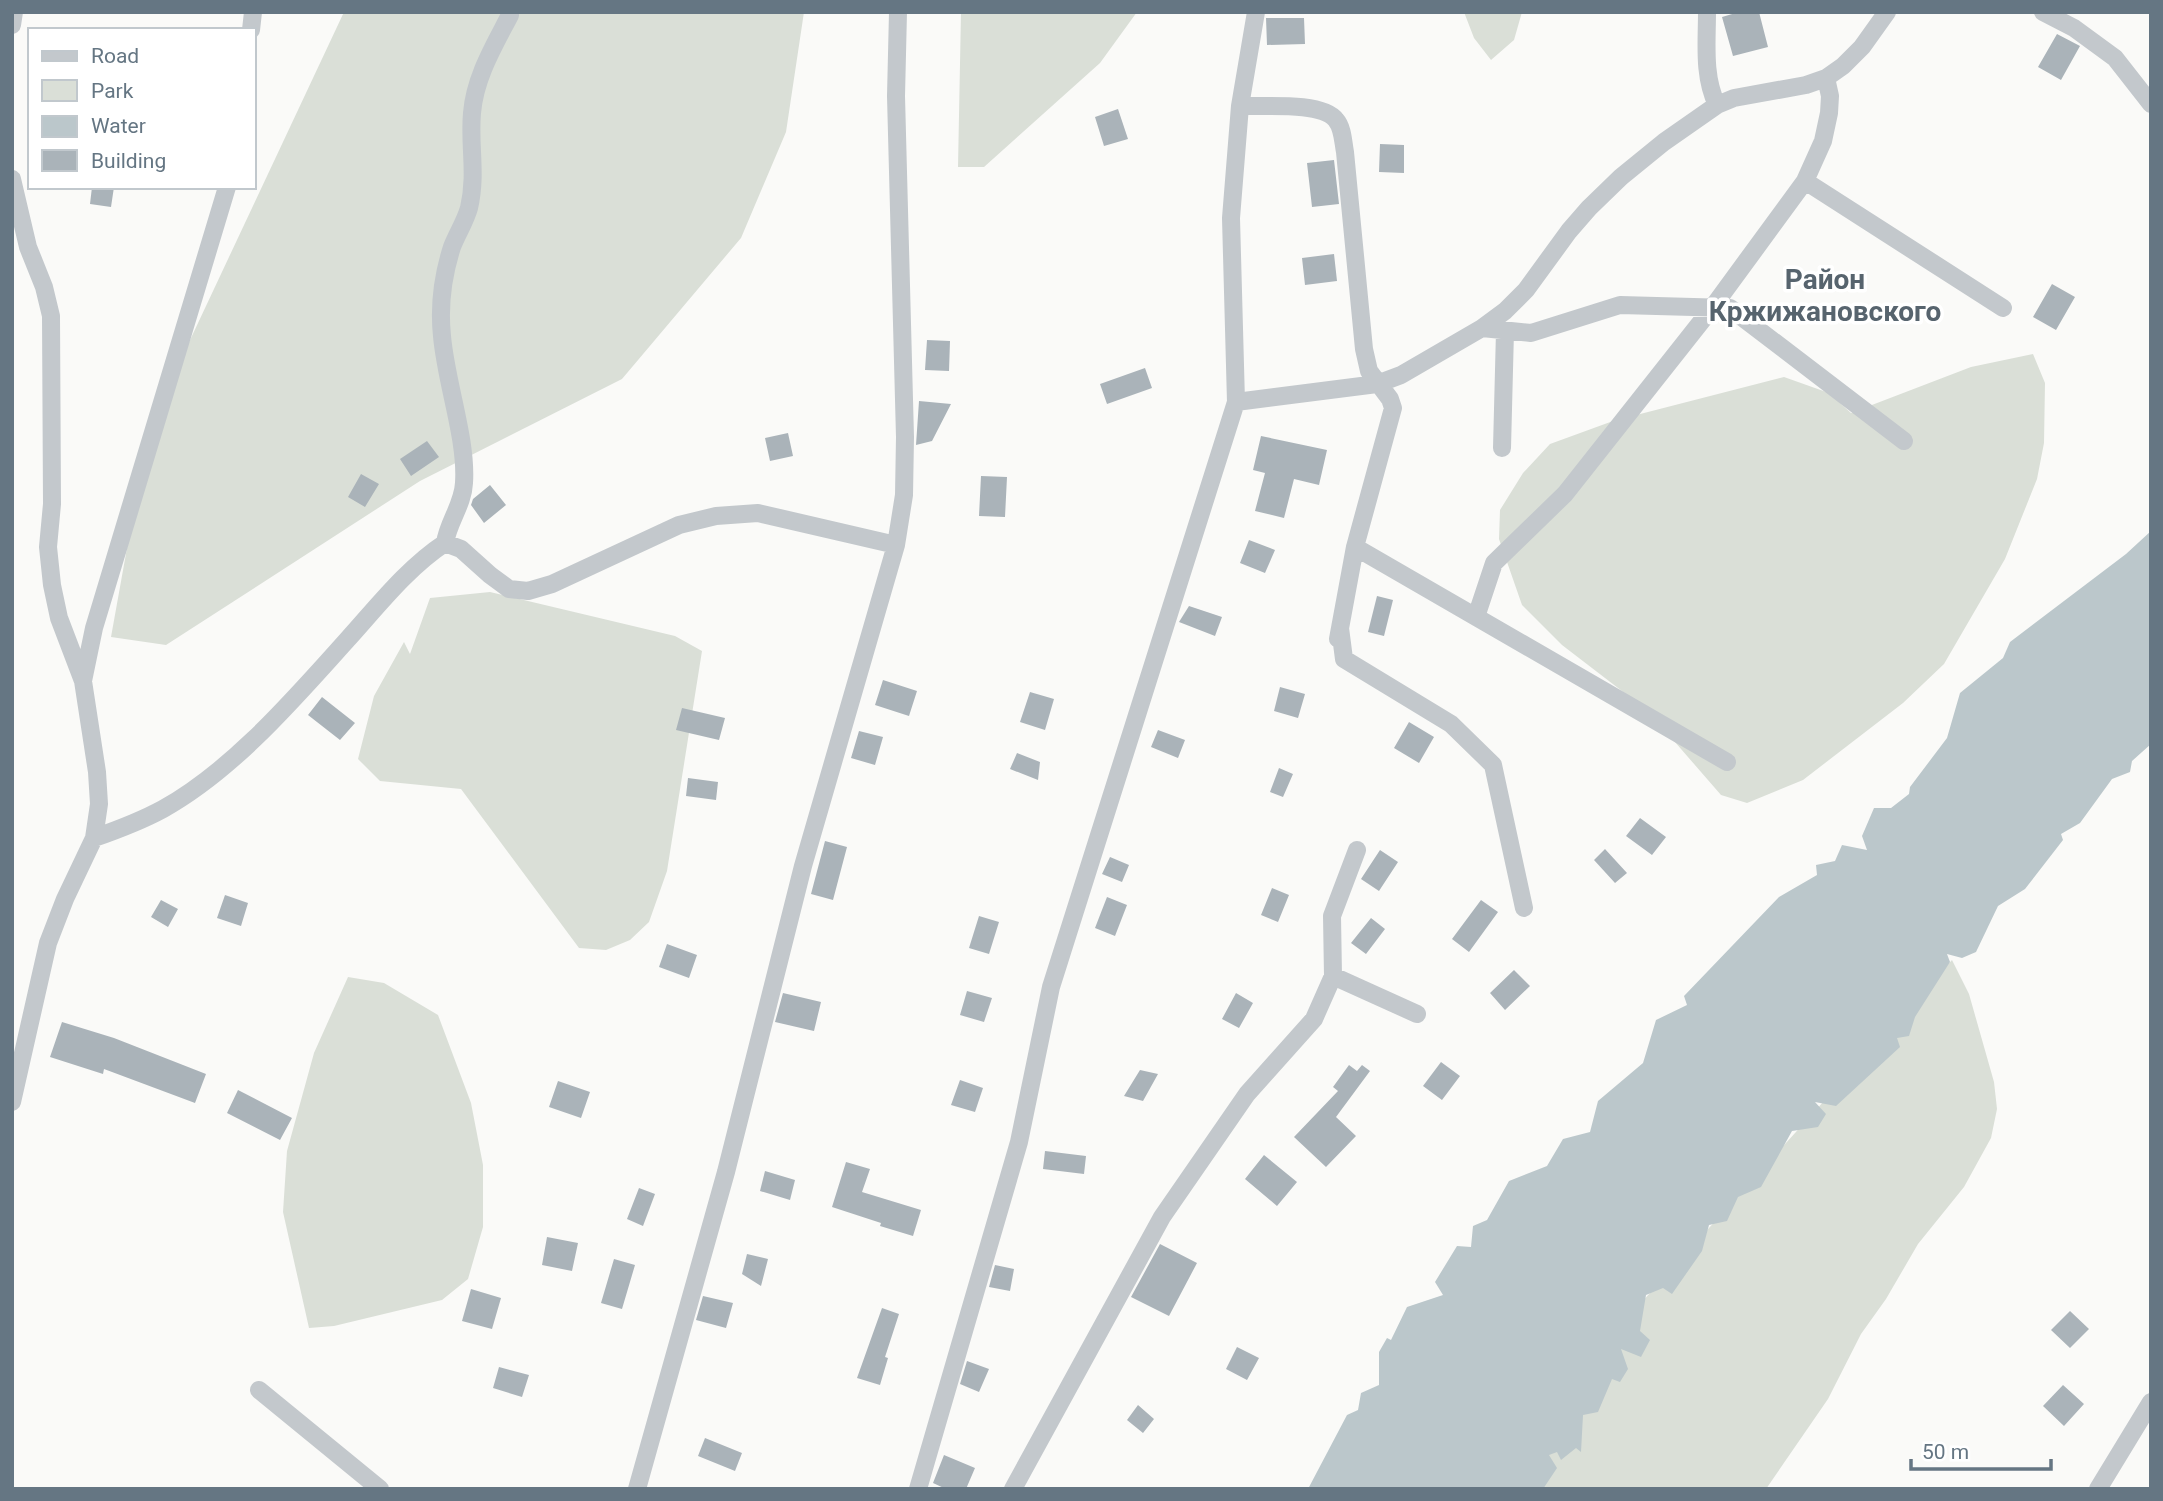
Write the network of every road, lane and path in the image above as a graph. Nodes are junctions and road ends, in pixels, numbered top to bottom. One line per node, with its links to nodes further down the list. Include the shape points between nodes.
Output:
1 (15, 12): 8 (street)
2 (898, 12): 25 (street, via 905,437 904,495)
3 (1256, 12): 12 (street)
4 (1707, 12): 11 (street, via 1707,70)
5 (1887, 12): 9 (street, via 1862,47)
6 (2043, 12): 10 (street, via 2115,58)
7 (510, 15): 24 (street, via 477,83 471,114 474,171 468,210 443,282 442,334 464,481)
8 (12, 25)
9 (1826, 78): 11 (street); 14 (street, via 1829,113 1823,141)
10 (2151, 104)
11 (1717, 105): 18 (street, via 1621,177 1569,231 1526,290)
12 (1240, 106): 20 (street, via 1311,108 1336,120 1345,152 1364,349); 21 (street, via 1231,218)
13 (12, 179): 28 (street, via 51,316 48,547 59,618)
14 (1805, 181): 16 (street); 17 (street)
15 (226, 189): 28 (street, via 94,628)
16 (1712, 308): 19 (street, via 1620,305 1531,333); 22 (street, via 1730,308); 27 (street, via 1565,494 1494,563)
17 (2003, 308)
18 (1482, 328): 19 (street); 20 (street)
19 (1505, 331): 23 (street)
20 (1377, 384): 21 (street); 26 (street, via 1393,408)
21 (1236, 402): 40 (street, via 1051,987 1019,1142)
22 (1904, 441)
23 (1502, 448)
24 (445, 543): 25 (street, via 461,549 509,589 528,591 678,525 716,516 758,513); 30 (street, via 369,615 265,729 195,788 163,809)
25 (896, 545): 39 (street, via 803,866 726,1172)
26 (1355, 547): 27 (street); 32 (street, via 1339,634 1344,659 1451,724 1493,765)
27 (1476, 617): 29 (street)
28 (83, 681): 30 (street, via 97,772)
29 (1727, 762)
30 (94, 838): 35 (street, via 48,943)
31 (1357, 850): 33 (street, via 1332,916)
32 (1524, 908)
33 (1333, 976): 34 (street); 41 (street, via 1314,1018 1247,1094 1162,1217)
34 (1417, 1014)
35 (12, 1102)
36 (259, 1390): 38 (street)
37 (2151, 1402): 42 (street)
38 (380, 1489)
39 (637, 1489)
40 (918, 1489)
41 (1013, 1489)
42 (2098, 1489)

